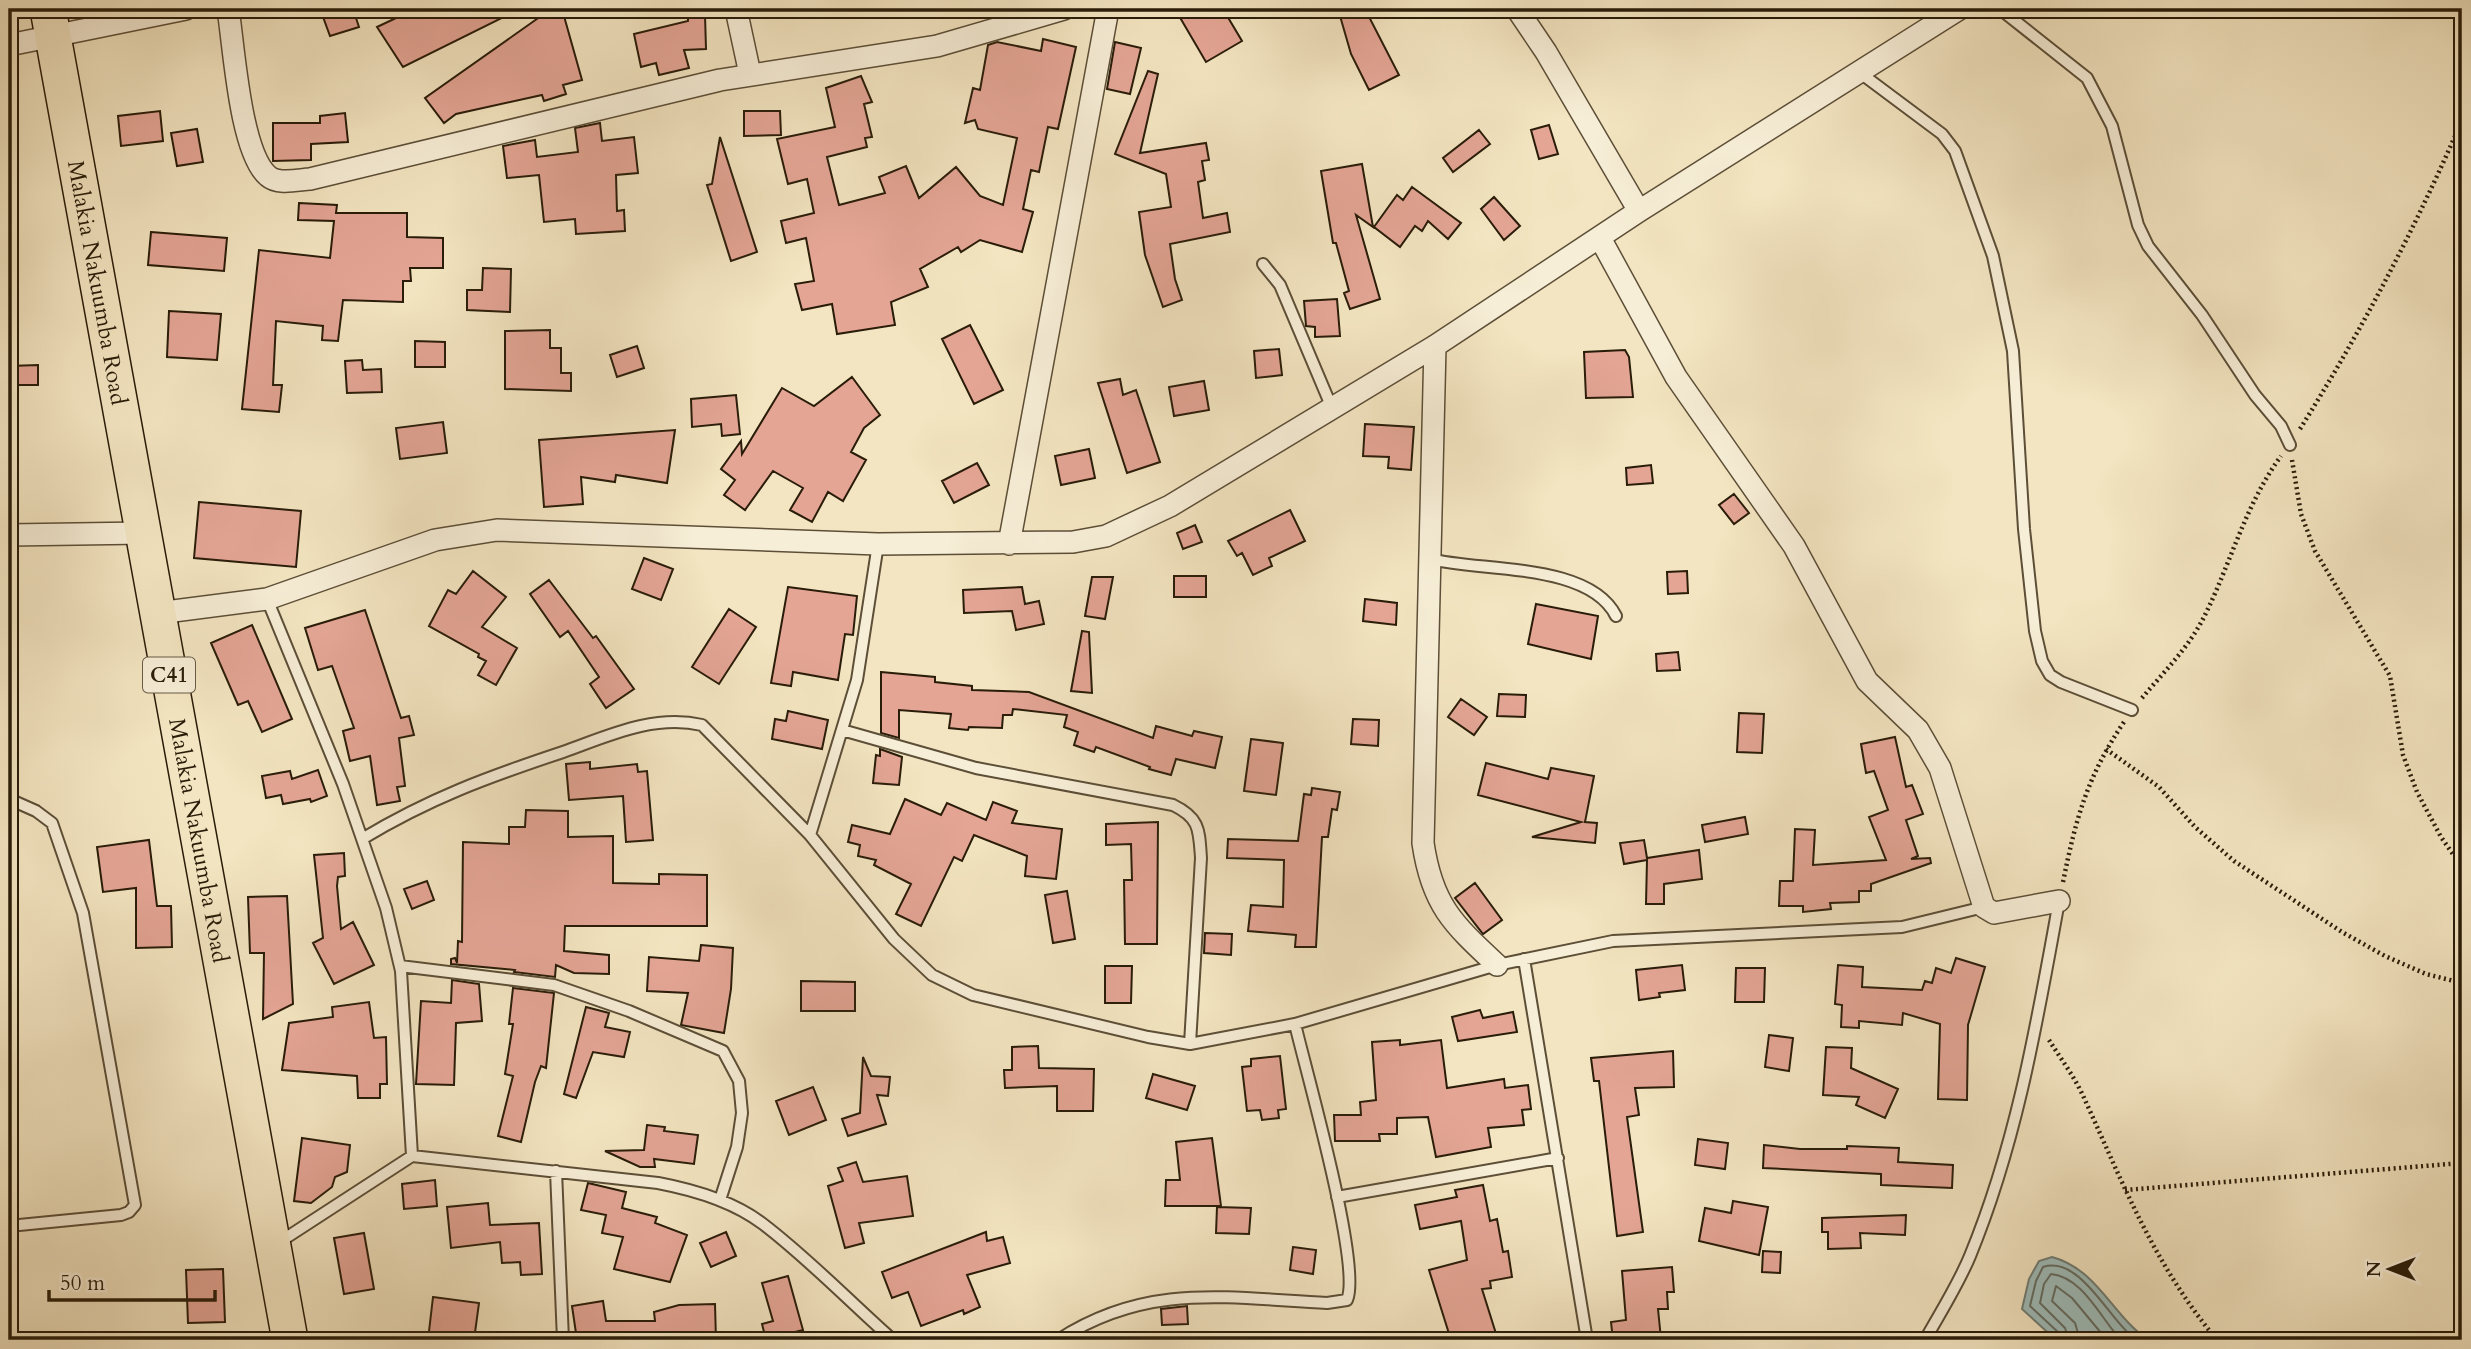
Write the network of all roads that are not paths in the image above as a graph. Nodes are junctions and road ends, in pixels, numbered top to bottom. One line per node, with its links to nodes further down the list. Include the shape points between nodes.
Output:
1 (186, 9): 9 (street)
2 (229, 9): 12 (street, via 246,132 257,164 269,178 283,181 310,179)
3 (736, 9): 12 (street)
4 (1065, 9): 12 (street, via 937,46)
5 (1108, 9): 22 (street)
6 (1517, 9): 13 (street)
7 (1958, 9): 11 (street)
8 (2000, 9): 18 (lane, via 2087,78 2112,126 2138,225 2148,246 2202,315)
9 (51, 22): 10 (street); 19 (main road, Malakia Nakuumba Road / C41)
10 (9, 45)
11 (1859, 72): 13 (street); 27 (lane, via 1942,134 1955,151 1993,256 2012,351 2024,529 2042,662 2061,682)
12 (750, 74)
13 (1639, 211): 14 (street)
14 (1600, 238): 16 (street); 33 (street, via 1676,377 1794,546 1867,681 1918,730 1940,768)
15 (1263, 264): 17 (lane, via 1280,285)
16 (1435, 345): 17 (street); 23 (street)
17 (1332, 408): 22 (street, via 1170,506 1106,536)
18 (2290, 445)
19 (144, 533): 20 (street); 25 (main road, Malakia Nakuumba Road / C41)
20 (9, 535)
21 (878, 544): 22 (street); 24 (street, via 497,530 435,540); 28 (lane, via 864,647)
22 (1009, 544)
23 (1430, 559): 26 (lane, via 1542,573 1598,594); 35 (street, via 1423,844 1429,879 1450,919)
24 (267, 599): 25 (street); 31 (lane)
25 (158, 613): 45 (main road, Malakia Nakuumba Road / C41)
26 (1616, 616)
27 (2132, 710)
28 (842, 730): 30 (lane); 38 (lane, via 976,768 1172,805 1188,812 1199,834 1200,858)
29 (9, 799): 44 (lane, via 52,823 83,913 135,1205 121,1215)
30 (810, 835): 31 (lane, via 718,739 702,725 682,721 642,724 475,782 430,800); 38 (lane, via 914,961 950,986)
31 (362, 839): 36 (lane)
32 (2059, 901): 33 (street, via 1994,913); 51 (lane, via 2028,1072 1994,1191 1969,1258)
33 (1984, 907): 34 (lane, via 1902,927 1613,942)
34 (1524, 959): 35 (lane); 40 (lane)
35 (1497, 965): 37 (lane)
36 (400, 966): 39 (lane); 43 (lane, via 554,985 723,1051 739,1081 742,1113)
37 (1295, 1024): 38 (lane); 42 (lane)
38 (1190, 1044)
39 (412, 1156): 41 (lane); 45 (lane)
40 (1558, 1158): 42 (lane); 50 (lane)
41 (556, 1171): 43 (lane, via 658,1183); 47 (lane)
42 (1337, 1197): 49 (lane, via 1352,1275 1347,1300 1186,1296 1143,1303 1086,1322)
43 (720, 1200): 48 (lane, via 762,1224)
44 (9, 1226)
45 (273, 1247): 46 (main road, Malakia Nakuumba Road / C41)
46 (290, 1340)
47 (563, 1340)
48 (893, 1340)
49 (1058, 1340)
50 (1587, 1340)
51 (1925, 1340)

